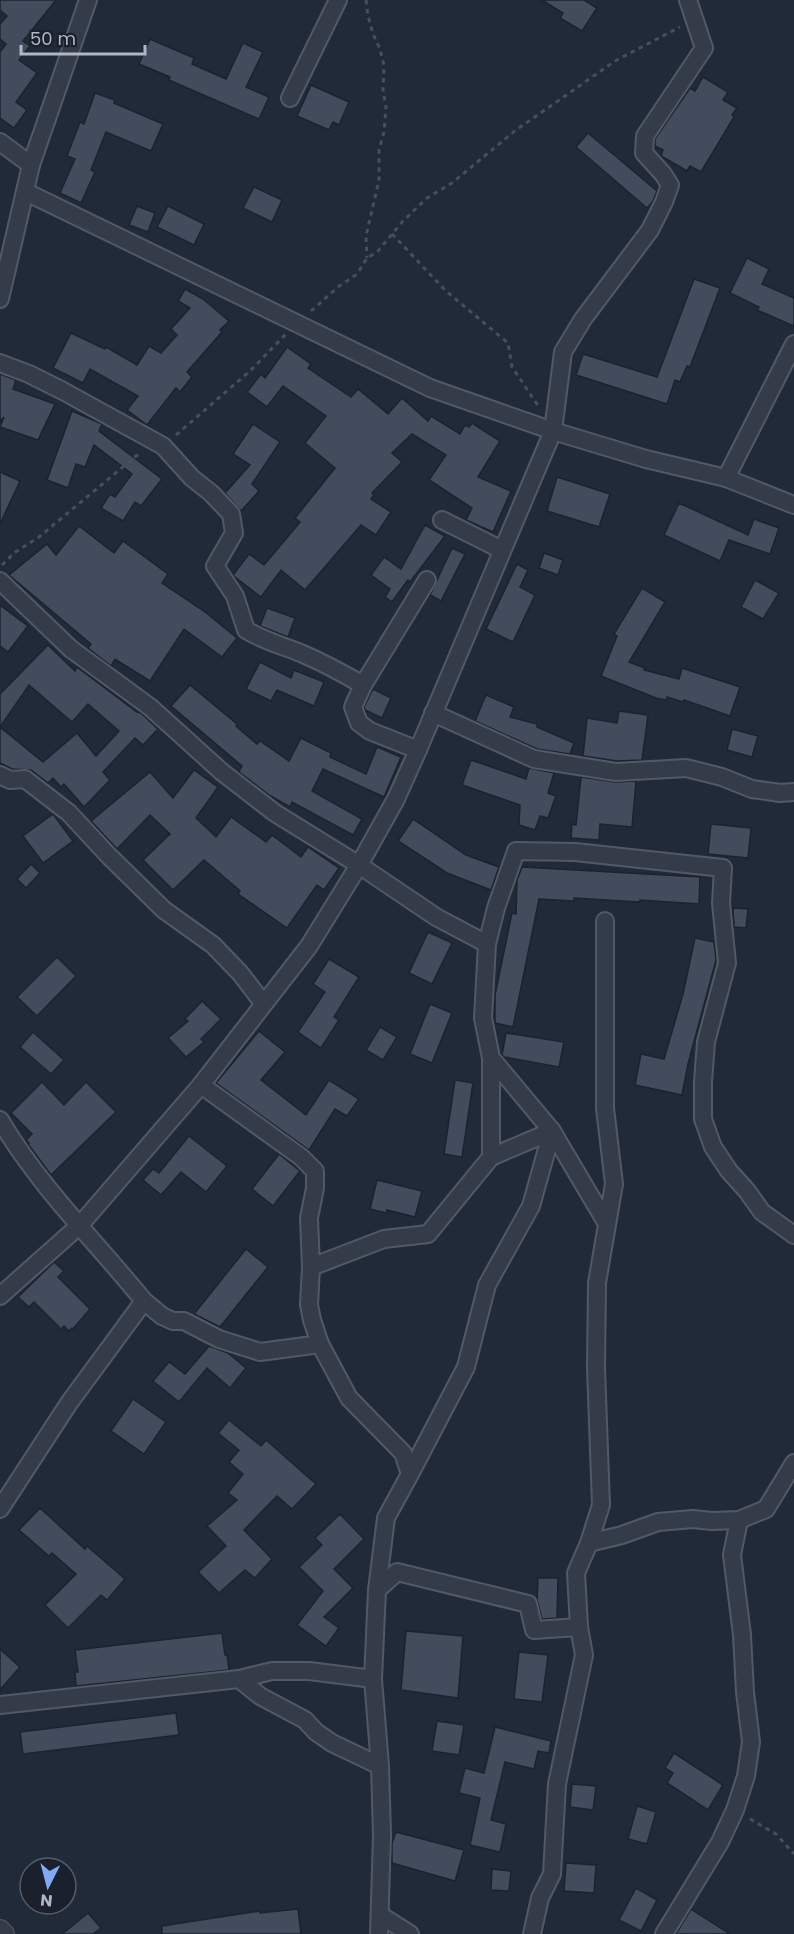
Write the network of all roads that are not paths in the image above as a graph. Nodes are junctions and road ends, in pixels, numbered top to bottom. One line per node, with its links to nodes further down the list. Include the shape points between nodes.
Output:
1 (88, 0): 6 (street)
2 (338, 0): 4 (street)
3 (688, 0): 11 (street, via 704,48 645,136 644,153 670,185 650,230 563,352)
4 (290, 98)
5 (0, 142): 6 (street)
6 (31, 165): 7 (street)
7 (26, 192): 8 (street); 11 (street, via 430,388)
8 (0, 298)
9 (794, 344): 12 (street)
10 (0, 363): 18 (street, via 55,387 163,446 231,514 234,533 215,566 235,596 246,630)
11 (553, 430): 12 (street, via 646,459); 15 (street)
12 (726, 478): 13 (street)
13 (794, 505)
14 (442, 520): 15 (street)
15 (502, 550): 19 (street)
16 (427, 580): 18 (street)
17 (0, 581): 23 (street, via 71,649 150,707 222,772 275,813)
18 (363, 685): 20 (street, via 352,707 359,723)
19 (433, 713): 20 (street); 22 (street, via 534,759 616,772 686,768 752,789)
20 (418, 750): 23 (street)
21 (0, 775): 26 (street, via 10,780 25,779 69,813 164,910 213,945)
22 (794, 792)
23 (359, 866): 25 (street, via 436,917); 26 (street, via 309,946)
24 (605, 921): 32 (street, via 605,1108 614,1184)
25 (487, 944): 27 (street, via 483,1018); 34 (street, via 516,851 575,852 723,868 720,903 727,963 706,1042 703,1119 713,1148 729,1171 762,1212)
26 (263, 1003): 28 (street)
27 (491, 1058): 30 (street); 31 (street)
28 (201, 1085): 33 (street); 35 (street, via 315,1171 309,1218)
29 (0, 1120): 33 (street)
30 (552, 1131): 31 (street); 32 (street); 40 (street, via 531,1206 487,1285 466,1367)
31 (491, 1157): 35 (street, via 428,1234 384,1239)
32 (607, 1224): 43 (street, via 597,1283 601,1505)
33 (80, 1225): 36 (street); 37 (street)
34 (794, 1235)
35 (311, 1267): 38 (street, via 309,1305)
36 (0, 1296)
37 (144, 1301): 38 (street, via 173,1321 184,1321 219,1339 260,1352); 41 (street, via 69,1402)
38 (320, 1344): 40 (street, via 349,1398 403,1453)
39 (794, 1463): 42 (street, via 766,1509)
40 (410, 1474): 44 (street, via 386,1518)
41 (0, 1509)
42 (739, 1520): 43 (street, via 658,1522); 56 (street, via 732,1555 751,1742 746,1776 720,1842)
43 (589, 1544): 45 (street, via 576,1573)
44 (377, 1590): 45 (street, via 397,1572 528,1604 534,1629); 47 (street)
45 (579, 1627): 55 (street, via 584,1654 557,1784 552,1874 540,1898)
46 (239, 1679): 47 (street, via 272,1671 309,1671); 48 (street); 49 (street, via 260,1696 304,1720 332,1743)
47 (373, 1679): 49 (street)
48 (0, 1705)
49 (380, 1767): 50 (street)
50 (380, 1915): 53 (street); 54 (street)
51 (0, 1930): 52 (street)
52 (4, 1934)
53 (379, 1934)
54 (410, 1934)
55 (532, 1934)
56 (664, 1934)

